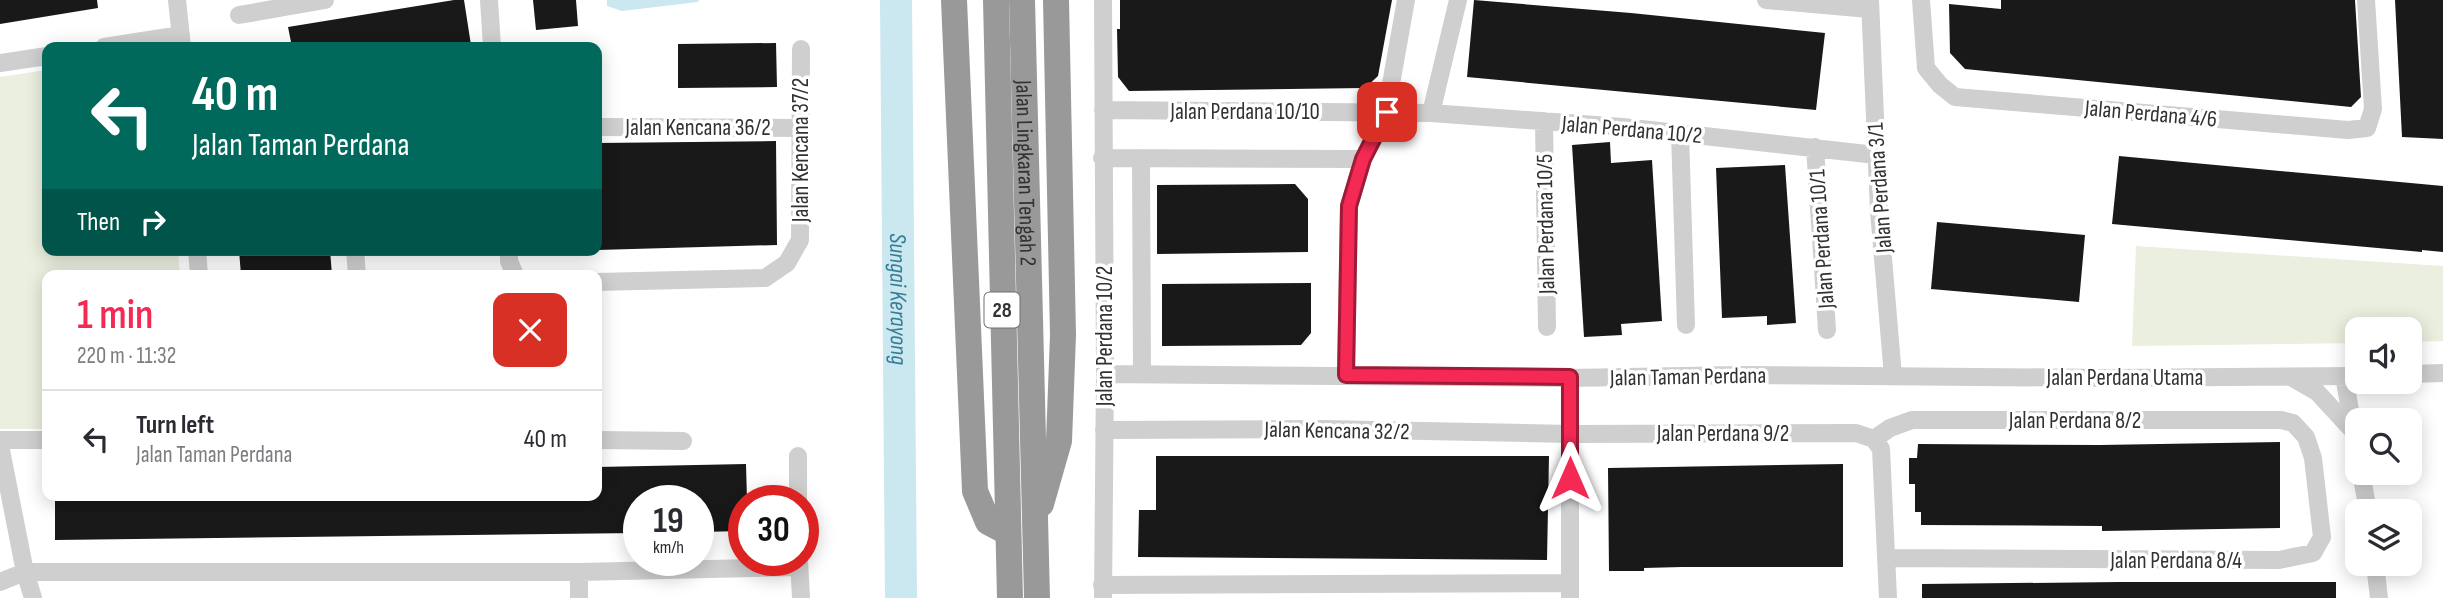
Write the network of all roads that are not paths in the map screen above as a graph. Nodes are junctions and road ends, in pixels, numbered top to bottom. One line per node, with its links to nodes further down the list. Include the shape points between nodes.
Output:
1 (177, 0): 16 (street)
2 (325, 0): 15 (street)
3 (489, 0): 17 (street)
4 (954, 0): 58 (highway, via 975,491 988,522)
5 (996, 0): 58 (highway, Jalan Lingkaran Tengah 2 / 28)
6 (1022, 0): 57 (highway, Jalan Lingkaran Tengah 2 / 28)
7 (1056, 0): 57 (highway, via 1063,335 1059,441)
8 (1103, 0): 21 (street, Jalan Perdana 10/2)
9 (1406, 0): 22 (street)
10 (1458, 0): 23 (street)
11 (1766, 0): 14 (street)
12 (1921, 0): 13 (street, Jalan Perdana 4/6, via 1926,68 1955,96 2348,130 2367,128 2373,109)
13 (2366, 0)
14 (1869, 5): 29 (street, Jalan Perdana 3/1)
15 (239, 15)
16 (182, 41)
17 (492, 42)
18 (801, 49): 26 (street, Jalan Kencana 37/2)
19 (42, 57): 20 (street)
20 (0, 63)
21 (1103, 110): 22 (street, Jalan Perdana 10/10); 30 (street, Jalan Perdana 10/2)
22 (1387, 112): 23 (street, Jalan Perdana 10/2); 32 (street)
23 (1431, 113): 24 (street, Jalan Perdana 10/2)
24 (1544, 121): 27 (street, Jalan Perdana 10/2); 35 (street, Jalan Perdana 10/5)
25 (602, 127): 26 (street, Jalan Kencana 36/2)
26 (799, 128): 33 (street, Jalan Kencana 37/2, via 800,240 787,263 765,278)
27 (1680, 133): 28 (street, Jalan Perdana 10/2); 34 (street)
28 (1815, 147): 29 (street, Jalan Perdana 10/2); 36 (street, Jalan Perdana 10/1)
29 (1876, 155): 42 (street, Jalan Perdana 3/1)
30 (1102, 158): 31 (street); 39 (street, Jalan Perdana 10/2)
31 (1141, 158): 32 (street); 37 (street)
32 (1363, 159): 41 (street, via 1349,206)
33 (602, 282)
34 (1686, 325)
35 (1547, 327)
36 (1827, 330)
37 (1142, 373): 39 (street, Jalan Taman Perdana); 41 (street, Jalan Taman Perdana)
38 (2443, 373): 40 (street)
39 (1105, 374): 48 (street, Jalan Perdana 10/2)
40 (2422, 374)
41 (1346, 375): 44 (street, Jalan Taman Perdana)
42 (1893, 376): 44 (street, Jalan Taman Perdana); 45 (street, Jalan Perdana Utama)
43 (2345, 376): 45 (street, Jalan Perdana Utama)
44 (1570, 377): 49 (street)
45 (2291, 377): 47 (street, via 2326,401)
46 (2281, 420): 50 (street, Jalan Perdana 8/2, via 1912,419); 59 (street, Jalan Perdana 8/4, via 2293,423 2306,437 2312,458 2322,537 2314,552 2279,561)
47 (2345, 426)
48 (1104, 430): 49 (street, Jalan Kencana 32/2); 66 (street, Jalan Perdana 10/2)
49 (1570, 434): 50 (street, Jalan Perdana 9/2, via 1856,433); 69 (street)
50 (1874, 439): 59 (street, via 1881,449)
51 (42, 440): 54 (street)
52 (602, 440): 53 (street)
53 (683, 441)
54 (0, 443): 61 (street)
55 (798, 456): 56 (street)
56 (798, 485)
57 (1034, 529): 74 (highway, Jalan Lingkaran Tengah 2 / 28)
58 (1007, 532): 73 (highway, Jalan Lingkaran Tengah 2 / 28)
59 (1886, 558): 75 (street)
60 (728, 567): 62 (street)
61 (24, 572): 62 (street); 65 (street); 70 (street)
62 (579, 572): 71 (street)
63 (800, 576): 72 (street)
64 (2376, 576): 76 (street)
65 (0, 582)
66 (1103, 591): 67 (street)
67 (1245, 591): 68 (street)
68 (1427, 591): 69 (street)
69 (1570, 591)
70 (33, 598)
71 (579, 598)
72 (801, 598)
73 (1010, 598)
74 (1037, 598)
75 (1888, 598)
76 (2379, 598)

